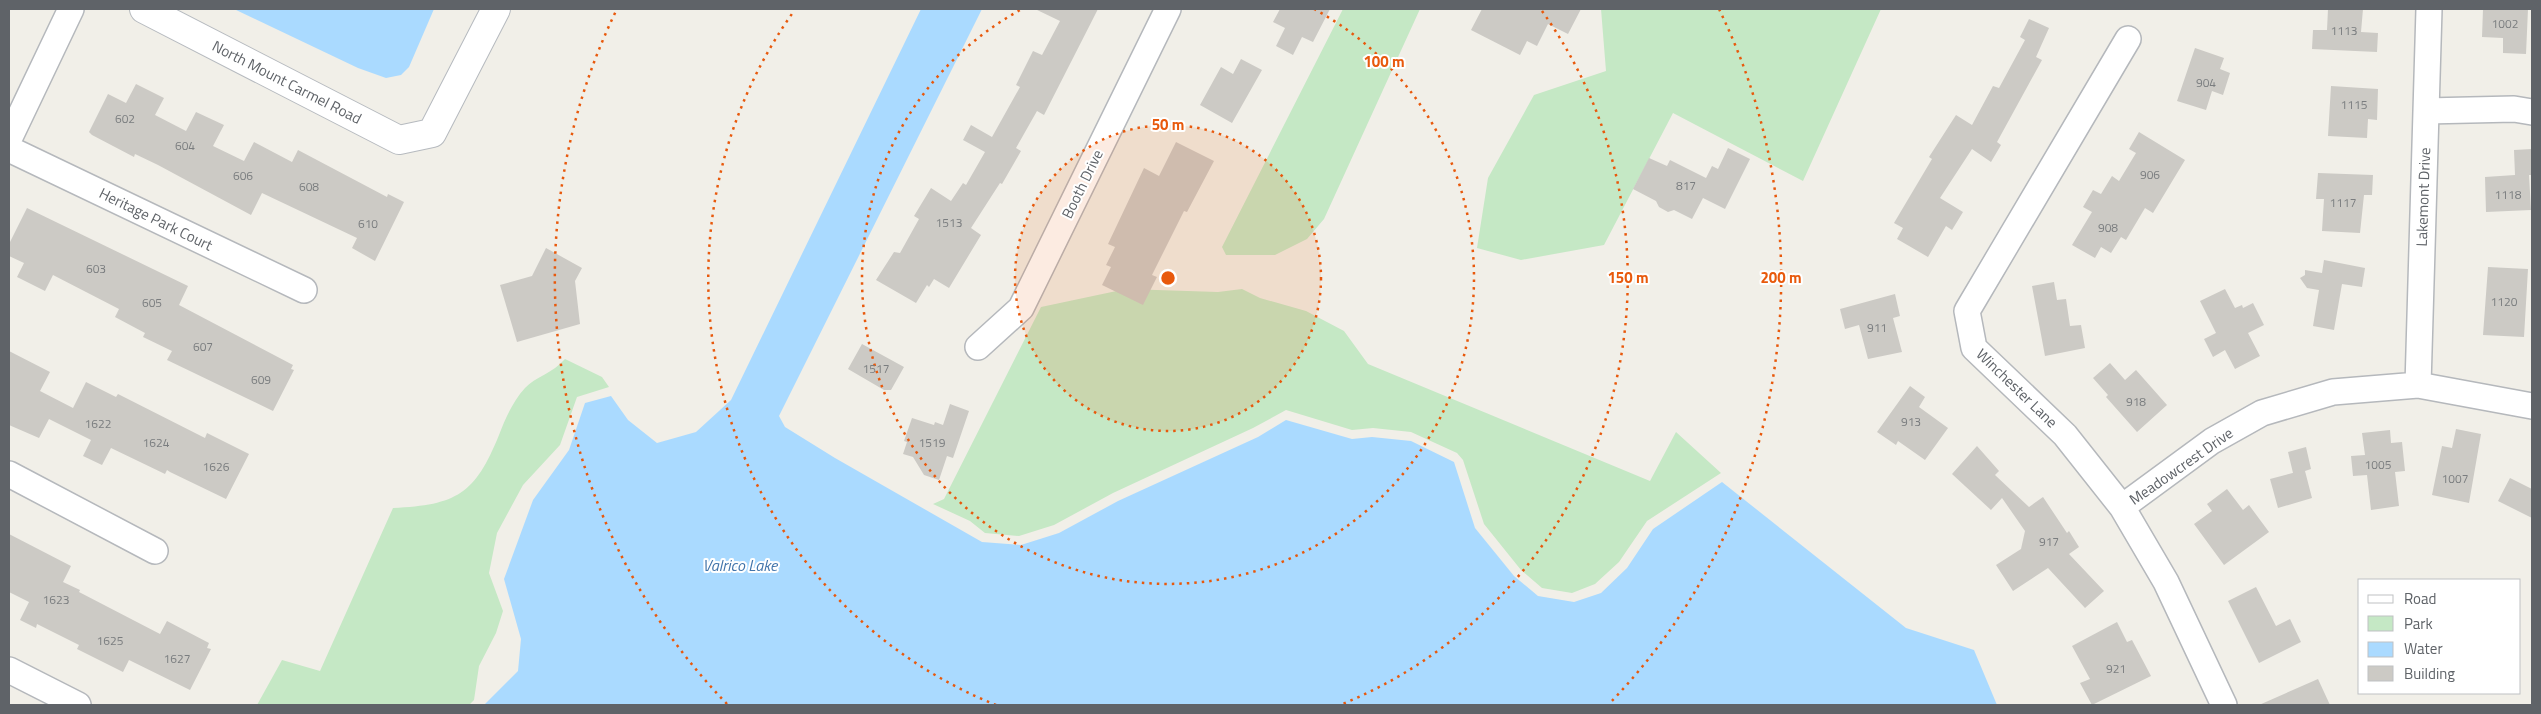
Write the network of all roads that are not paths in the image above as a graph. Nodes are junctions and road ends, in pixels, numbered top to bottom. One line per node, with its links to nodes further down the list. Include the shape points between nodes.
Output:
1 (70, 9): 9 (street)
2 (144, 9): 3 (street, North Mount Carmel Road, via 399,140 432,134)
3 (496, 9)
4 (1168, 9): 12 (street, Booth Drive, via 1021,308)
5 (2429, 9): 7 (street, Lakemont Drive)
6 (2128, 39): 16 (street, Winchester Lane, via 1967,311 1974,348 2065,435)
7 (2426, 111): 8 (street, via 2514,109); 13 (street, Lakemont Drive)
8 (2532, 112)
9 (9, 139)
10 (9, 149): 11 (street, Heritage Park Court)
11 (304, 290)
12 (978, 347)
13 (2418, 385): 14 (street, Meadowcrest Drive); 16 (street, Meadowcrest Drive, via 2333,392 2262,413 2212,441)
14 (2532, 406)
15 (9, 474): 17 (street)
16 (2122, 507): 20 (street, Winchester Lane, via 2166,582)
17 (155, 551)
18 (9, 670): 19 (street)
19 (78, 705)
20 (2224, 705)

